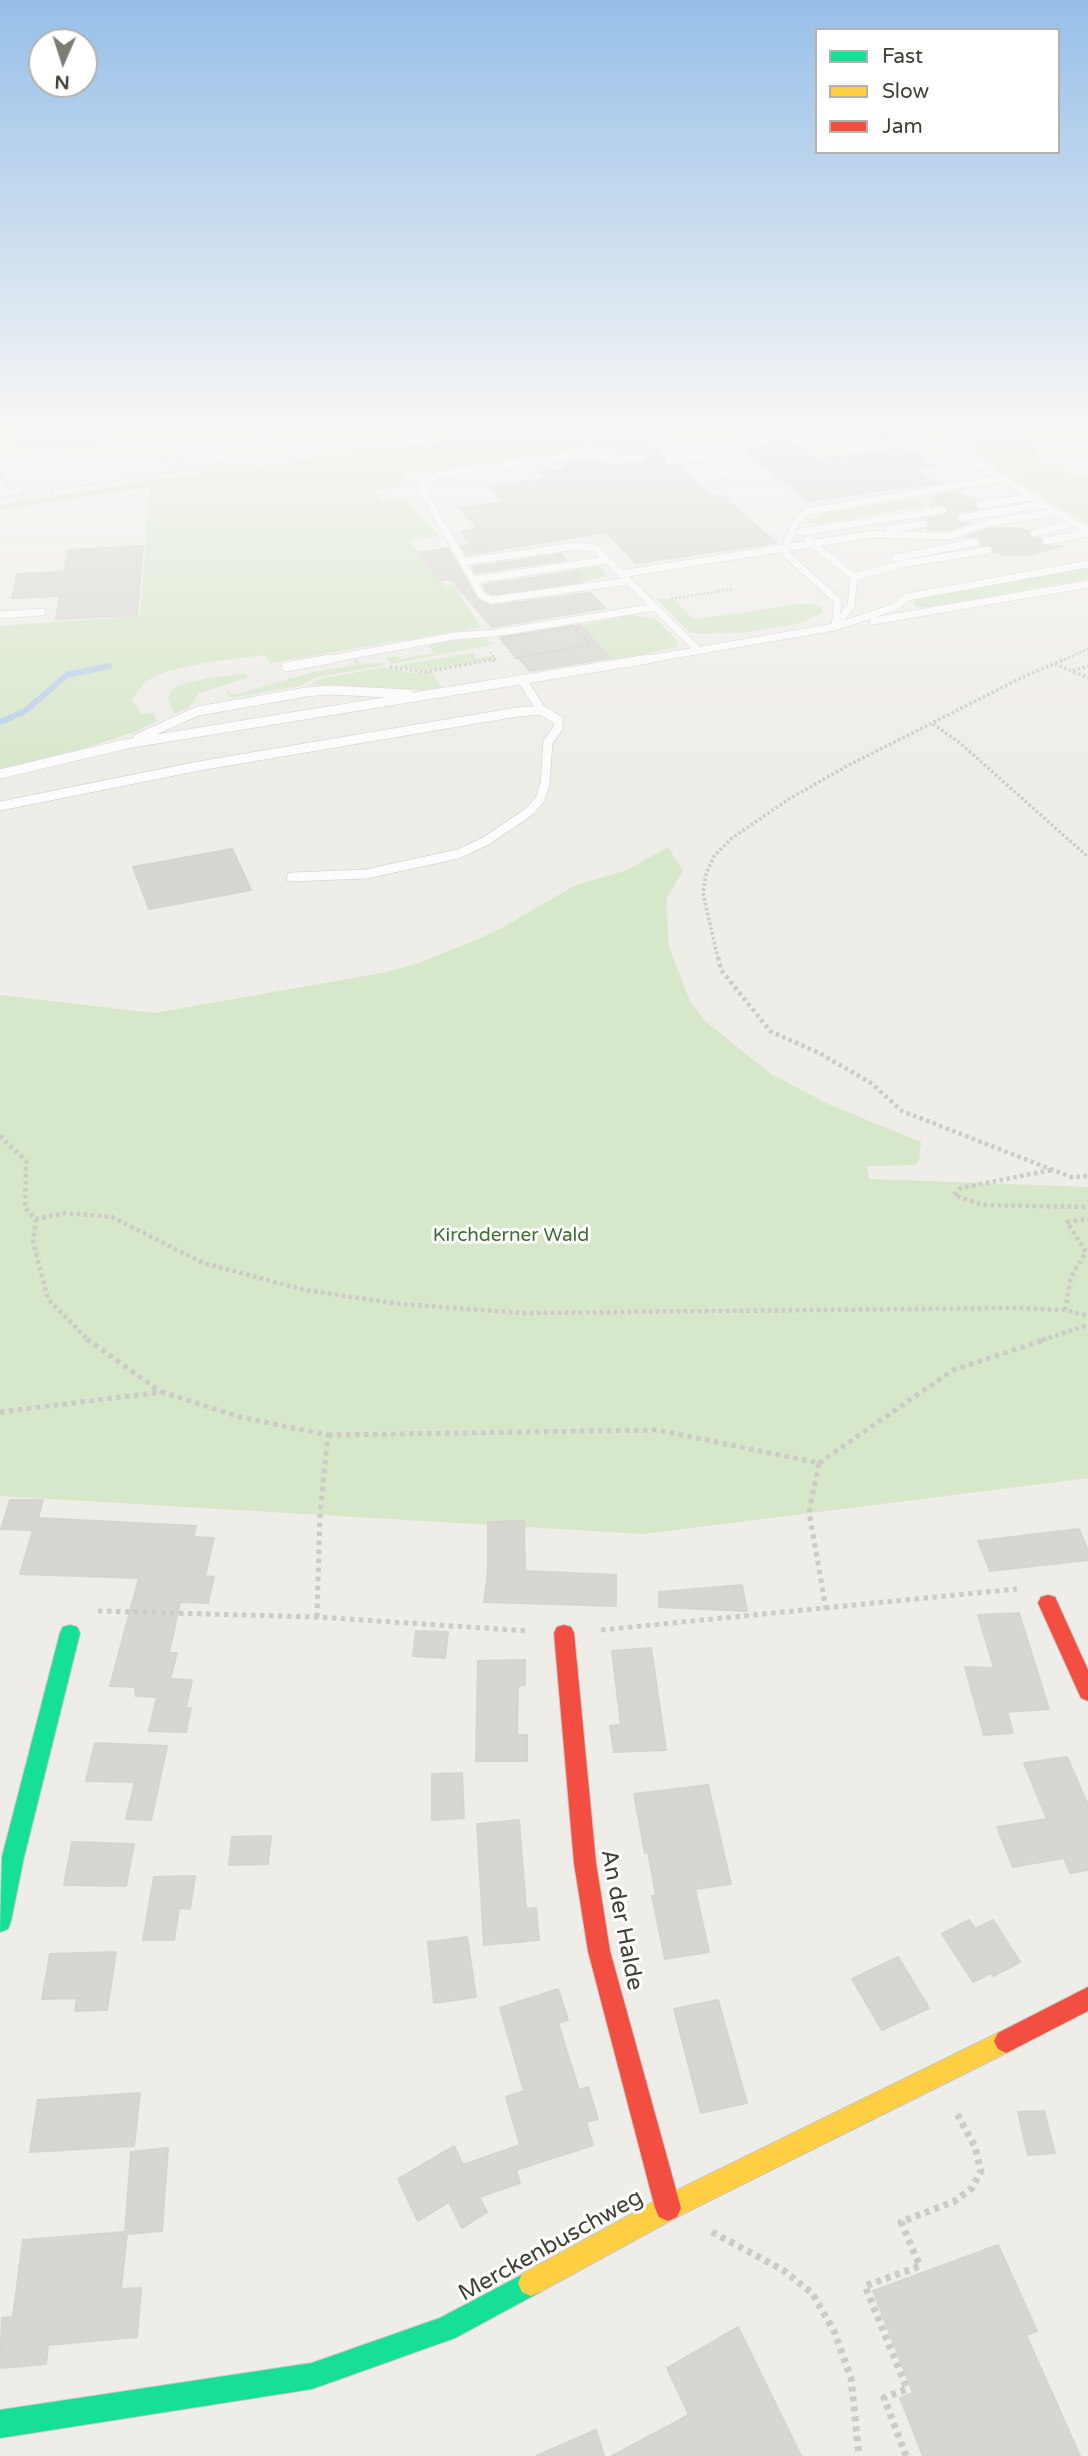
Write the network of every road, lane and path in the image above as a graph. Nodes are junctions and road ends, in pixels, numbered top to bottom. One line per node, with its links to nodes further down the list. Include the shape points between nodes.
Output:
1 (452, 542): 10 (lane)
2 (789, 542): 7 (lane)
3 (809, 542): 6 (lane)
4 (826, 542): 6 (lane)
5 (976, 542): 13 (lane, via 875,564)
6 (811, 544): 7 (lane); 13 (lane)
7 (785, 548): 12 (lane); 22 (lane, via 793,563 838,601)
8 (988, 550): 13 (lane)
9 (607, 560): 10 (lane, via 595,548 576,546); 12 (lane); 14 (lane)
10 (463, 562): 14 (lane)
11 (1088, 564): 22 (lane, via 907,597 895,607)
12 (621, 574): 15 (lane)
13 (854, 577): 22 (lane, via 851,606)
14 (473, 580): 15 (lane, via 482,596 492,600)
15 (628, 581): 19 (lane)
16 (1088, 584): 22 (lane)
17 (733, 589): 18 (path)
18 (664, 598)
19 (655, 607): 24 (lane); 25 (lane)
20 (42, 612): 21 (lane)
21 (0, 615)
22 (835, 627): 25 (lane)
23 (1088, 649): 27 (path)
24 (376, 650): 26 (path, via 389,666 425,672 496,660); 29 (lane)
25 (699, 651): 32 (lane)
26 (493, 656)
27 (1054, 664): 30 (path); 35 (path)
28 (1088, 666): 30 (path)
29 (286, 667)
30 (1073, 671): 31 (path)
31 (1088, 678)
32 (523, 681): 33 (lane); 34 (lane)
33 (438, 695): 36 (lane); 36 (lane, via 328,690 198,711)
34 (541, 710): 38 (lane, via 199,766); 40 (lane, via 558,720 548,742 545,783 540,799 512,825 458,854 423,863 366,874)
35 (933, 724): 39 (path); 42 (path, via 847,766 732,838 714,856 706,874 703,893 711,934 721,970 770,1031 871,1083 902,1111)
36 (126, 744): 37 (lane)
37 (0, 774)
38 (0, 806)
39 (1088, 857)
40 (291, 877)
41 (0, 1136): 45 (path, via 26,1161 25,1208)
42 (1052, 1170): 43 (path, via 1071,1177); 44 (path, via 961,1188 954,1195 982,1205)
43 (1088, 1176)
44 (1088, 1206)
45 (36, 1219): 47 (path, via 65,1213 112,1217 203,1263 305,1290 400,1304 522,1313); 50 (path, via 33,1242 48,1299 89,1341)
46 (1088, 1219): 47 (path, via 1067,1222 1086,1252 1071,1277)
47 (1065, 1310): 48 (path)
48 (1088, 1316)
49 (1088, 1325): 53 (path, via 953,1370)
50 (162, 1392): 51 (path); 52 (path, via 240,1417)
51 (0, 1412)
52 (328, 1435): 53 (path, via 657,1430); 56 (path)
53 (819, 1463): 55 (path, via 809,1512)
54 (1048, 1603): 59 (street)
55 (826, 1609)
56 (317, 1617)
57 (70, 1633): 60 (street)
58 (564, 1633): 63 (street, An der Halde, via 585,1863 599,1951)
59 (1088, 1692)
60 (0, 1921)
61 (1088, 1998): 63 (street, Merckenbuschweg)
62 (956, 2112): 67 (path, via 975,2147 981,2171 972,2188 955,2201 901,2222 920,2266 865,2286 907,2389 884,2398)
63 (668, 2208): 65 (street, Merckenbuschweg, via 446,2329 312,2376)
64 (704, 2227): 66 (path, via 783,2270 812,2293 834,2331 851,2378)
65 (0, 2424)
66 (859, 2456)
67 (906, 2456)

